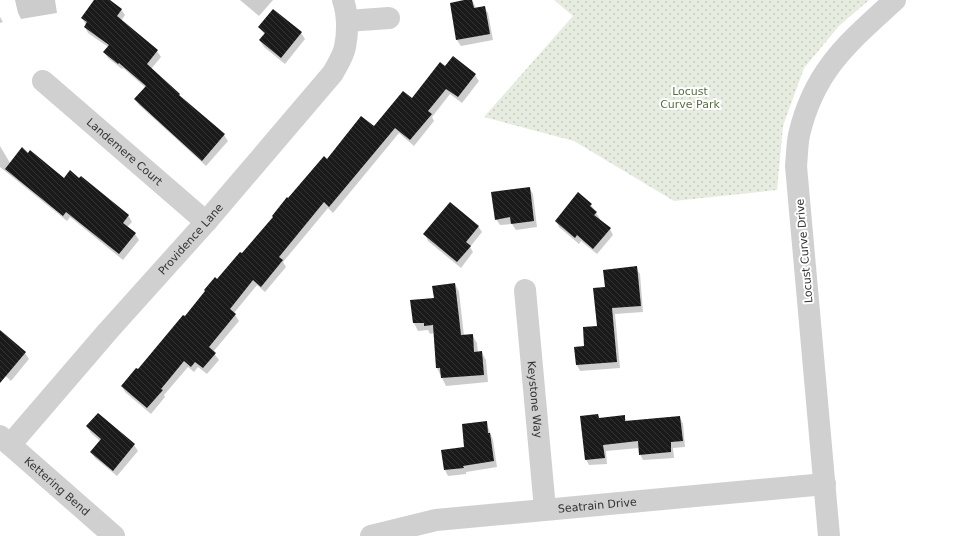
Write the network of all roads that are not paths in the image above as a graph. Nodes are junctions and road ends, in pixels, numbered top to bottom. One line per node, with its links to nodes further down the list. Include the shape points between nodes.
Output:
1 (343, 0): 4 (street, Providence Lane)
2 (895, 0): 9 (street, Locust Curve Drive, via 854,37 818,82 806,109 799,137 796,166)
3 (389, 18): 4 (street)
4 (347, 21): 6 (street, Providence Lane, via 345,47 333,73)
5 (43, 81): 6 (street, Landemere Court)
6 (206, 222): 8 (street, Providence Lane)
7 (525, 290): 10 (street, Keystone Way)
8 (5, 440): 11 (street, Kettering Bend)
9 (825, 484): 10 (street, Seatrain Drive); 13 (street, Locust Curve Drive)
10 (545, 509): 12 (street, Seatrain Drive, via 436,520)
11 (114, 536)
12 (372, 536)
13 (830, 536)

